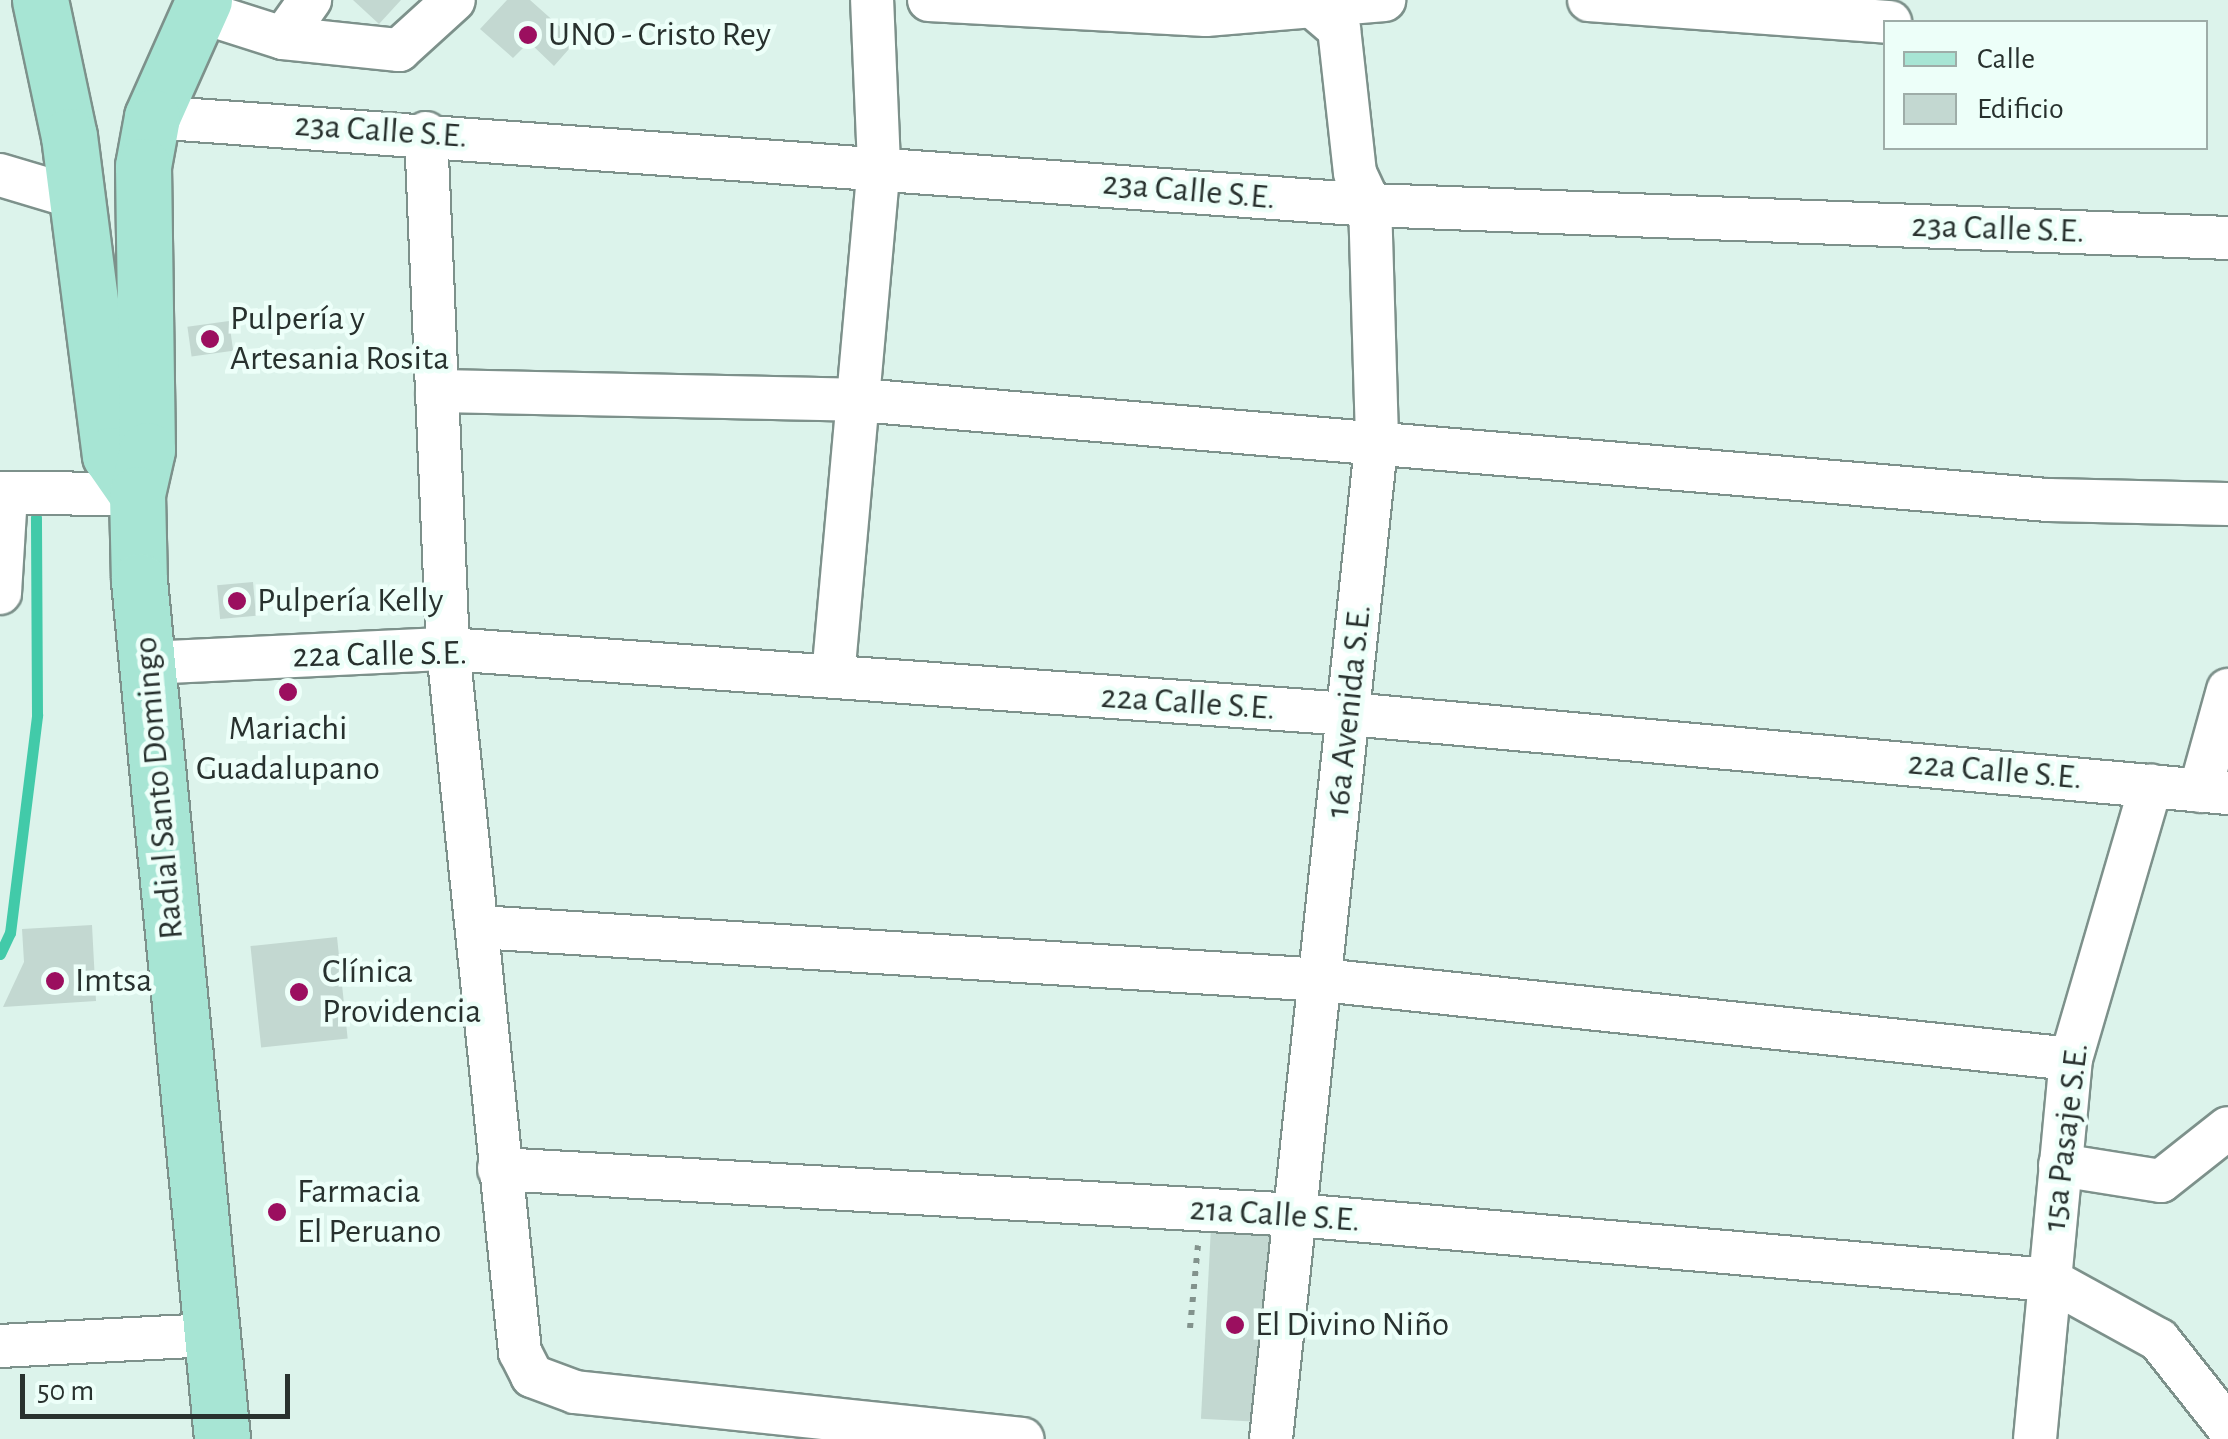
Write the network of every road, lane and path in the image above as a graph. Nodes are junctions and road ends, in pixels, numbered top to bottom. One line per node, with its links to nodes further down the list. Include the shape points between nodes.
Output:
1 (40, 0): 16 (main road, Radial Santo Domingo)
2 (310, 0): 11 (street)
3 (454, 0): 11 (street, via 398,50)
4 (872, 0): 14 (street)
5 (929, 0): 8 (street, via 1206,15)
6 (1384, 0): 8 (street)
7 (1589, 0): 10 (street)
8 (1313, 5): 17 (street, 16a Avenida S.E., via 1339,30 1355,173)
9 (201, 6): 11 (street); 12 (main road, Radial Santo Domingo)
10 (1883, 21)
11 (283, 38)
12 (152, 117): 13 (street, 23a Calle S.E.); 23 (main road, Radial Santo Domingo, via 141,203 148,450)
13 (426, 133): 14 (street, 23a Calle S.E.); 19 (street)
14 (879, 166): 17 (street, 23a Calle S.E.); 20 (street)
15 (0, 175): 16 (street)
16 (77, 198): 23 (main road, Radial Santo Domingo, via 110,455)
17 (1370, 205): 18 (street, 23a Calle S.E.); 21 (street, 16a Avenida S.E.)
18 (2228, 238)
19 (437, 391): 20 (street); 26 (street)
20 (858, 400): 21 (street); 28 (street)
21 (1377, 438): 24 (street, via 2048,500); 30 (street, 16a Avenida S.E.)
22 (3, 493): 23 (street); 25 (street)
23 (137, 494): 27 (main road, Radial Santo Domingo)
24 (2228, 504)
25 (0, 593)
26 (448, 650): 27 (street, 22a Calle S.E.); 28 (street, 22a Calle S.E.); 33 (street)
27 (147, 663): 43 (main road, Radial Santo Domingo)
28 (833, 677): 30 (street, 22a Calle S.E.)
29 (2228, 690): 32 (street)
30 (1349, 714): 31 (street, 22a Calle S.E.); 34 (street, 16a Avenida S.E.)
31 (2151, 785): 32 (street, 22a Calle S.E.); 35 (street, 15a Pasaje S.E.)
32 (2214, 792)
33 (478, 927): 34 (street); 38 (street)
34 (1322, 980): 35 (street); 40 (street, 16a Avenida S.E.)
35 (2070, 1059): 37 (street, 15a Pasaje S.E.)
36 (2228, 1128): 37 (street, via 2161,1181)
37 (2060, 1165): 41 (street, 15a Pasaje S.E.)
38 (499, 1168): 39 (street, 21a Calle S.E.); 47 (street, via 520,1352 532,1376 575,1392)
39 (1201, 1209): 40 (street, 21a Calle S.E.); 42 (path)
40 (1296, 1215): 41 (street, 21a Calle S.E.); 48 (street, 16a Avenida S.E.)
41 (2050, 1280): 45 (street, via 2158,1340); 49 (street, 15a Pasaje S.E.)
42 (1190, 1328)
43 (212, 1335): 44 (street); 46 (main road, Radial Santo Domingo)
44 (0, 1346)
45 (2228, 1427)
46 (222, 1439)
47 (1023, 1439)
48 (1271, 1439)
49 (2035, 1439)

